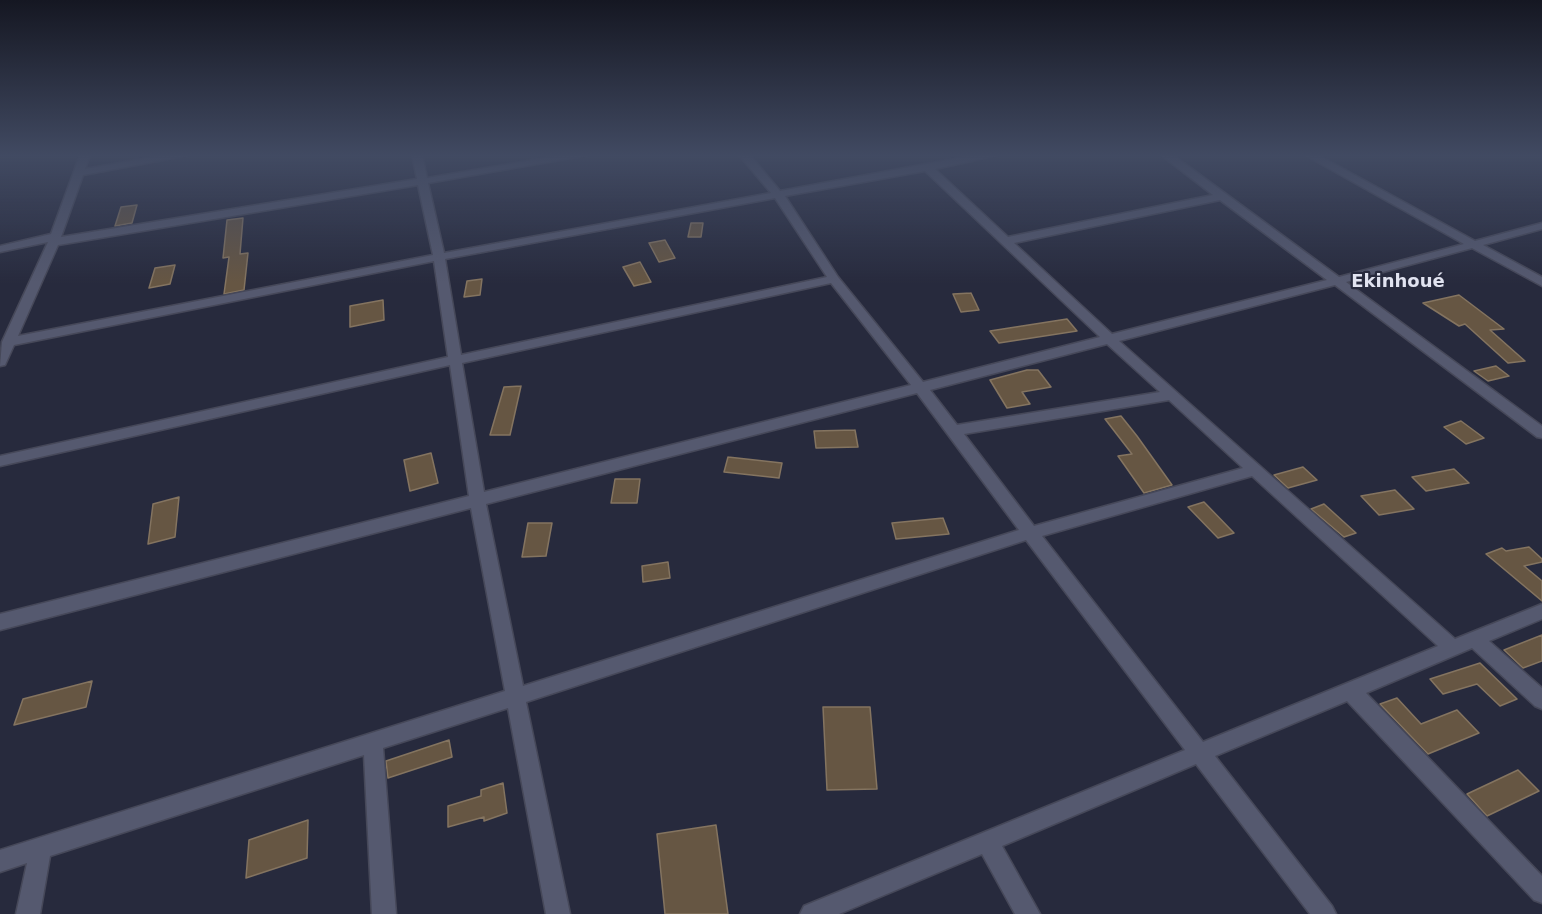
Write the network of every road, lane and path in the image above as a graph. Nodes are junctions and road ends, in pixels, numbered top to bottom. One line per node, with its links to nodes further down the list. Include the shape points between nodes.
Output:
1 (70, 198): 11 (street)
2 (323, 198): 11 (street)
3 (426, 198): 15 (street)
4 (770, 198): 15 (street)
5 (780, 198): 16 (street)
6 (959, 198): 12 (street)
7 (1214, 198): 12 (street)
8 (1224, 198): 17 (street)
9 (1388, 198): 13 (street)
10 (1542, 226): 13 (street)
11 (55, 240): 14 (street); 20 (street)
12 (1005, 241): 19 (street)
13 (1474, 245): 17 (street); 18 (street)
14 (0, 249)
15 (439, 257): 20 (street); 21 (street)
16 (834, 279): 21 (street); 23 (street)
17 (1338, 281): 19 (street); 26 (street)
18 (1542, 282)
19 (1108, 338): 23 (street); 24 (street)
20 (8, 342): 22 (street)
21 (455, 360): 27 (street); 29 (street)
22 (0, 362)
23 (921, 388): 25 (street); 29 (street)
24 (1172, 395): 25 (street); 28 (street)
25 (953, 431): 30 (street)
26 (1542, 433)
27 (0, 461)
28 (1255, 470): 30 (street); 34 (street)
29 (478, 502): 32 (street); 36 (street)
30 (1030, 533): 36 (street); 39 (street)
31 (1542, 611): 33 (street)
32 (0, 622)
33 (1474, 639): 34 (street); 37 (street)
34 (1452, 647): 35 (street)
35 (1350, 690): 39 (street); 43 (street)
36 (516, 696): 38 (street); 47 (street)
37 (1542, 700)
38 (373, 742): 41 (street); 46 (street)
39 (1199, 753): 40 (street); 49 (street)
40 (987, 841): 44 (street); 48 (street)
41 (41, 848): 42 (street); 45 (street)
42 (0, 861)
43 (1542, 892)
44 (827, 911)
45 (28, 914)
46 (384, 914)
47 (558, 914)
48 (1028, 914)
49 (1324, 914)

